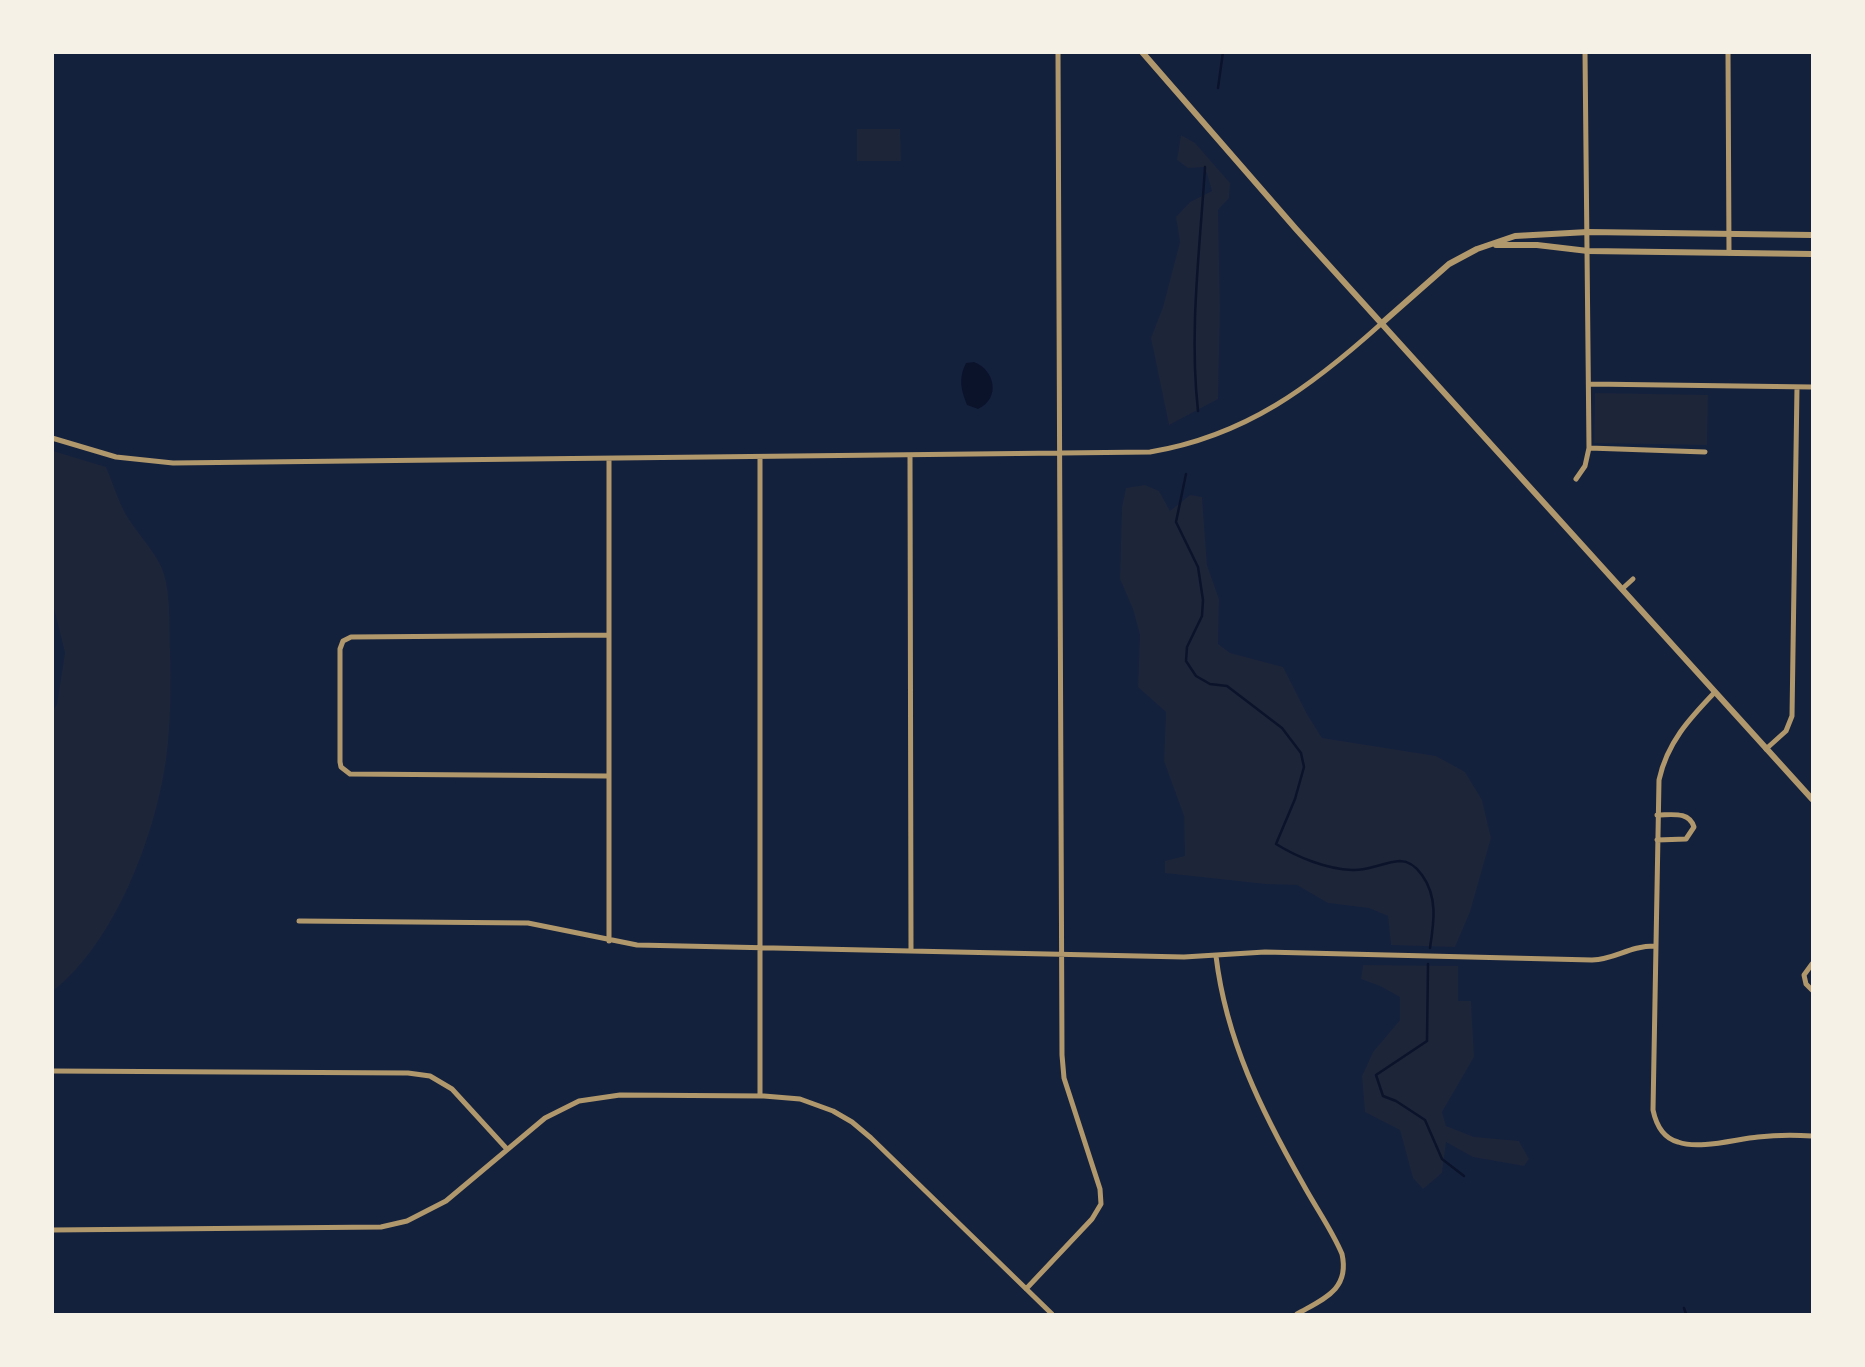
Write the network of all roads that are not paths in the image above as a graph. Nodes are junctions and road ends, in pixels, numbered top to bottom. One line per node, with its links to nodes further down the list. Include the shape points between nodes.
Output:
1 (1058, 52): 19 (street)
2 (1142, 52): 12 (street)
3 (1585, 52): 5 (street)
4 (1728, 52): 6 (street)
5 (1588, 232): 6 (street); 8 (street, via 1515,236); 9 (street)
6 (1729, 234): 7 (street); 10 (street)
7 (1812, 235)
8 (1483, 246): 9 (street, via 1537,245); 12 (street, via 1449,264)
9 (1588, 251): 10 (street); 13 (street)
10 (1729, 253): 11 (street)
11 (1812, 254)
12 (1382, 323): 19 (street, via 1307,386 1228,431 1150,452); 25 (street)
13 (1590, 384): 14 (street); 17 (street)
14 (1797, 387): 15 (street); 28 (street, via 1792,716 1786,731)
15 (1812, 387)
16 (52, 438): 22 (street, via 139,461)
17 (1590, 448): 18 (street); 23 (street, via 1586,466)
18 (1706, 452)
19 (1060, 454): 20 (street); 38 (street)
20 (910, 456): 21 (street); 37 (street)
21 (760, 457): 22 (street); 36 (street)
22 (609, 458): 26 (street)
23 (1576, 479)
24 (1633, 579): 25 (street)
25 (1622, 589): 27 (street)
26 (608, 635): 29 (street); 29 (street, via 351,637 343,640 340,649 340,762 350,774)
27 (1715, 692): 28 (street); 31 (street, via 1674,738 1660,780)
28 (1766, 749): 30 (street)
29 (607, 776): 34 (street)
30 (1812, 799)
31 (1657, 815): 32 (street); 32 (street, via 1684,815 1694,828 1686,839)
32 (1657, 840): 35 (street)
33 (299, 921): 34 (street, via 527,923)
34 (608, 941): 36 (street)
35 (1655, 946): 39 (street, via 1592,960 1265,952); 44 (street, via 1653,1110 1663,1133 1689,1145)
36 (760, 948): 37 (street); 43 (street)
37 (911, 951): 38 (street)
38 (1061, 954): 39 (street); 47 (street, via 1064,1078 1101,1204)
39 (1216, 956): 49 (street, via 1245,1073 1342,1254 1345,1273 1341,1283)
40 (1812, 964): 41 (street, via 1804,979)
41 (1812, 990)
42 (52, 1071): 45 (street, via 430,1076 452,1089)
43 (760, 1096): 45 (street, via 599,1097 559,1110); 47 (street, via 800,1099 852,1122)
44 (1812, 1136)
45 (506, 1148): 46 (street, via 446,1201 407,1221 381,1227)
46 (52, 1230)
47 (1026, 1289): 48 (street)
48 (1052, 1314)
49 (1297, 1314)

